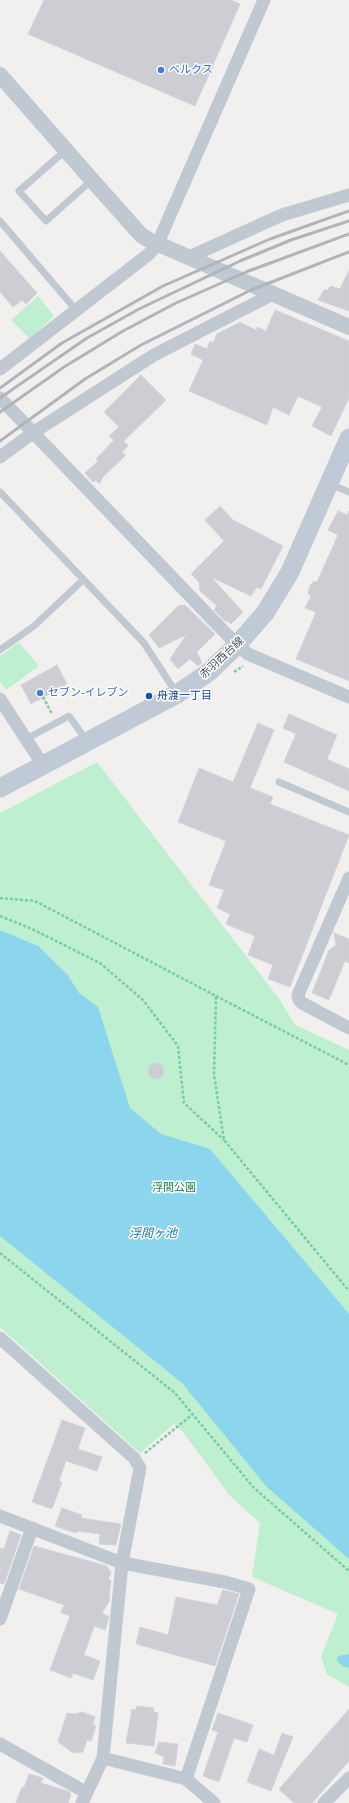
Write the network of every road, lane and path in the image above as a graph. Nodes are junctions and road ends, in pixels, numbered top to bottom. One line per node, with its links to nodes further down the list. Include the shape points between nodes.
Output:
1 (264, 0): 7 (street)
2 (0, 75): 3 (street)
3 (66, 150): 4 (street); 4 (lane, via 19,191 46,221)
4 (92, 180): 7 (street, via 141,235)
5 (349, 195): 8 (street, via 282,215)
6 (0, 221): 10 (lane)
7 (157, 245): 8 (street); 10 (street)
8 (187, 258): 9 (street)
9 (273, 294): 11 (street); 14 (street, via 154,355)
10 (76, 310): 12 (street)
11 (349, 327)
12 (0, 369)
13 (0, 398): 14 (street)
14 (34, 432): 16 (street); 21 (street)
15 (349, 438): 17 (main road, 赤羽西台線)
16 (0, 457)
17 (328, 484): 19 (lane); 21 (main road, 赤羽西台線, via 279,593)
18 (0, 492): 20 (lane)
19 (349, 492)
20 (83, 580): 22 (lane, via 34,626); 23 (lane, via 144,643)
21 (237, 645): 23 (main road, 赤羽西台線, via 209,672); 25 (street, via 248,654)
22 (0, 650)
23 (177, 694): 29 (main road, 赤羽西台線)
24 (43, 697): 27 (path)
25 (349, 698)
26 (0, 699): 28 (street)
27 (57, 722): 28 (lane); 29 (lane, via 69,716)
28 (26, 739): 30 (street)
29 (88, 742): 30 (main road, 赤羽西台線)
30 (43, 765): 32 (main road, 赤羽西台線)
31 (279, 782): 33 (lane)
32 (0, 788)
33 (349, 812)
34 (349, 878): 38 (street, via 298,995 302,1003)
35 (0, 898): 37 (path, via 35,902)
36 (0, 916): 40 (path, via 100,963 143,1000 178,1046 184,1103)
37 (216, 996): 39 (path); 40 (path, via 214,1075)
38 (349, 1028)
39 (349, 1065)
40 (224, 1140): 42 (path)
41 (0, 1253): 44 (path, via 175,1393)
42 (349, 1291)
43 (0, 1338): 45 (street)
44 (193, 1414): 45 (path); 49 (path, via 253,1486)
45 (136, 1461): 48 (street, via 140,1468)
46 (0, 1516): 47 (street)
47 (32, 1528): 48 (street); 50 (street)
48 (122, 1563): 52 (street); 54 (street, via 225,1582 249,1589)
49 (349, 1571)
50 (0, 1619)
51 (0, 1744): 55 (street)
52 (102, 1758): 54 (street); 55 (street)
53 (349, 1778): 57 (street)
54 (186, 1779): 56 (street)
55 (85, 1798)
56 (214, 1803)
57 (324, 1803)

